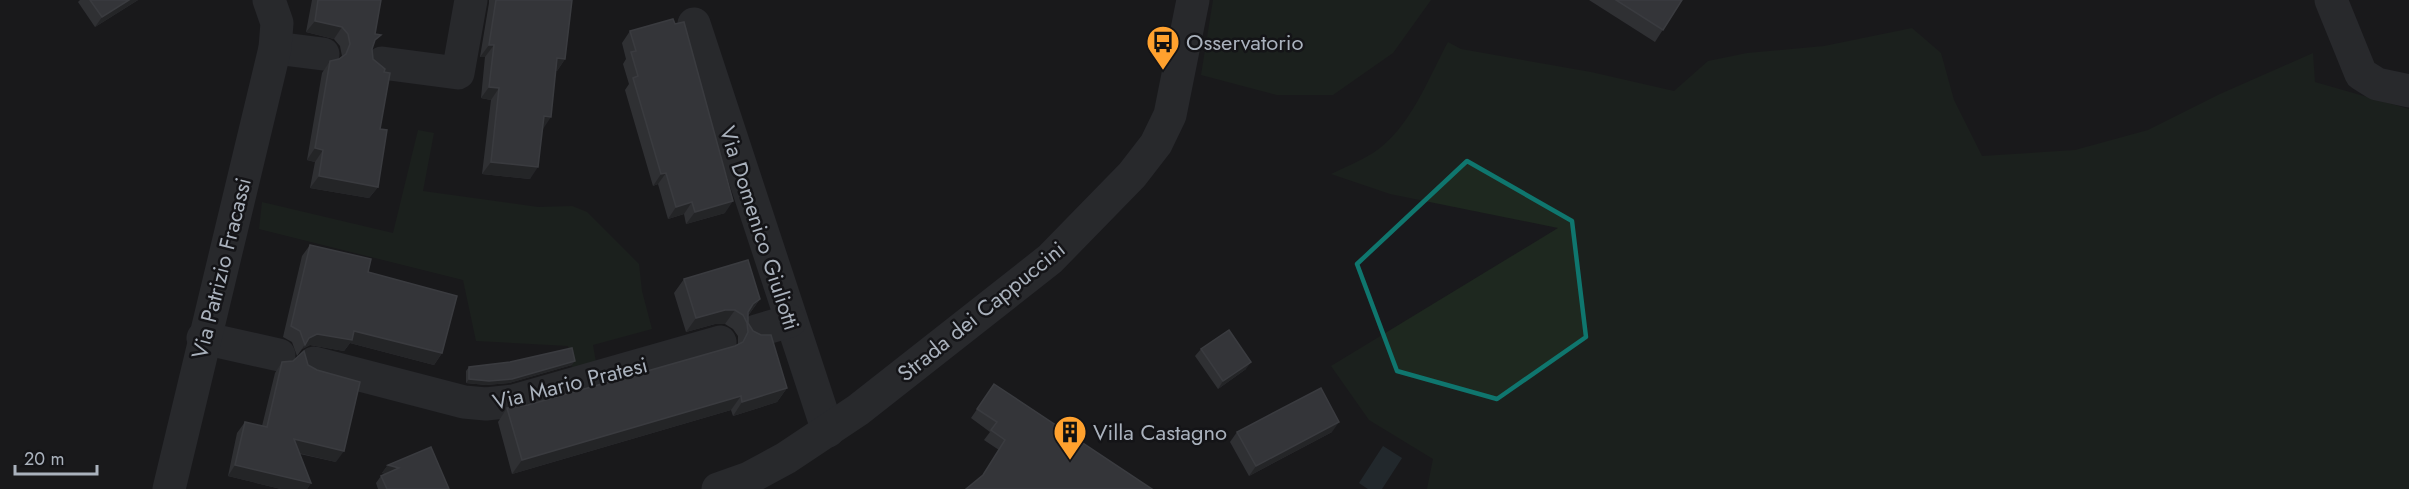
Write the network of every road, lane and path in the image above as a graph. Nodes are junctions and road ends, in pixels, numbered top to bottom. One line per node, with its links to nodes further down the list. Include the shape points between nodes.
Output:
1 (269, 0): 6 (street, Via Patrizio Fracassi, via 277,23)
2 (471, 0): 8 (street, via 458,73)
3 (1193, 0): 16 (street, Strada dei Cappuccini, via 1170,115 1144,162 1043,265)
4 (2331, 0): 9 (street, via 2361,74 2377,84)
5 (694, 24): 10 (street, Via Domenico Giuliotti)
6 (275, 48): 7 (street); 12 (street, Via Patrizio Fracassi)
7 (323, 54)
8 (382, 63)
9 (2409, 91)
10 (790, 321): 11 (street); 16 (street, Via Domenico Giuliotti)
11 (756, 331)
12 (204, 338): 14 (street); 17 (street, Via Patrizio Fracassi)
13 (720, 342): 15 (street, Via Mario Pratesi, via 530,397 486,404 464,402)
14 (279, 355)
15 (314, 363)
16 (828, 431): 18 (street, Strada dei Cappuccini, via 768,468)
17 (169, 489)
18 (718, 489)

